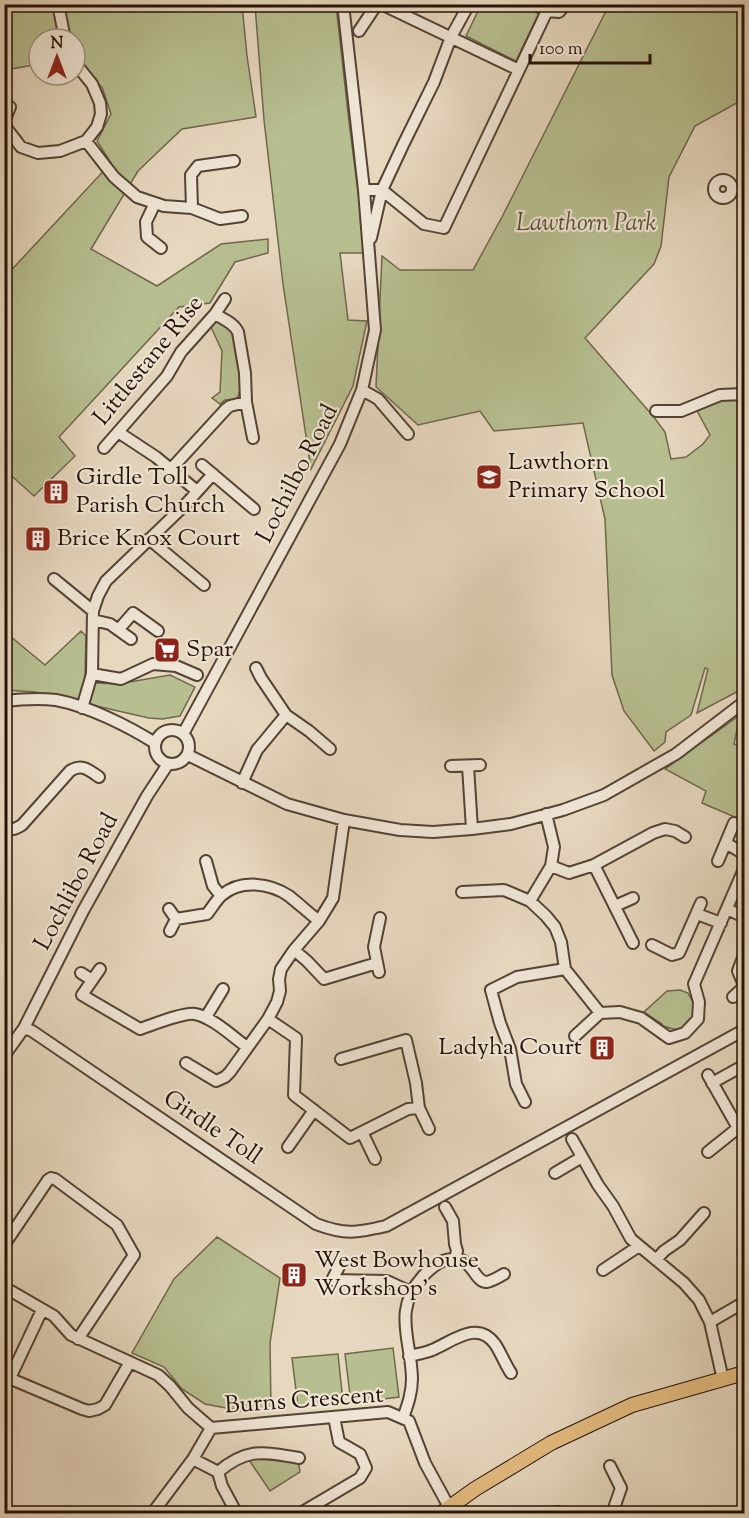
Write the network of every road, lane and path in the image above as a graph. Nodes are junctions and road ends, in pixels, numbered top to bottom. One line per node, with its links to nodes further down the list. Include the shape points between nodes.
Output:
1 (58, 4): 8 (street)
2 (343, 4): 19 (street, Lochilbo Road)
3 (379, 4): 9 (street); 10 (street)
4 (469, 4): 10 (street)
5 (534, 4): 7 (street)
6 (566, 4): 7 (street, via 559,12)
7 (547, 11): 11 (street)
8 (63, 27)
9 (359, 32)
10 (451, 37): 11 (street); 20 (street, via 434,82)
11 (519, 70): 20 (street, via 444,228 424,224)
12 (87, 78): 15 (street, via 100,103 100,114 97,127)
13 (10, 107): 14 (street)
14 (4, 123): 15 (street, via 21,147 38,153 60,151)
15 (86, 141): 21 (street, via 114,177 137,197)
16 (234, 161): 22 (street, via 198,166 191,175)
17 (744, 184): 18 (street)
18 (732, 186)
19 (364, 190): 20 (street); 24 (street, Lochilbo Road)
20 (382, 190): 24 (street)
21 (154, 203): 22 (street); 25 (street, via 146,222 147,237)
22 (192, 208): 23 (street, via 220,219)
23 (242, 216)
24 (368, 247): 28 (street, Lochilbo Road, via 375,330)
25 (161, 248)
26 (225, 299): 27 (street, Littlestane Rise)
27 (215, 314): 30 (street, via 238,332); 32 (street, Littlestane Rise)
28 (362, 390): 33 (street, Lochilbo Road, via 378,399); 55 (street, Lochilbo Road, via 340,444)
29 (744, 394): 31 (street, via 720,395 681,411)
30 (246, 402): 34 (street); 37 (street, via 226,409)
31 (656, 411)
32 (118, 432): 35 (street, Littlestane Rise); 37 (street, Littlestane Rise)
33 (408, 434)
34 (253, 438)
35 (104, 448)
36 (202, 465): 38 (street)
37 (171, 469): 39 (street, Littlestane Rise)
38 (213, 474): 39 (street); 40 (street)
39 (197, 491): 41 (street)
40 (254, 509)
41 (149, 539): 43 (street); 44 (street, via 105,581)
42 (54, 579): 44 (street)
43 (204, 585)
44 (93, 616): 45 (street); 49 (street)
45 (119, 629): 46 (street, via 133,613); 47 (street)
46 (158, 631)
47 (131, 639)
48 (256, 668): 54 (street)
49 (92, 674): 50 (street, via 121,680 153,664 176,666); 53 (street)
50 (197, 675)
51 (4, 701): 53 (street, via 54,700)
52 (744, 702): 65 (street, via 676,754 604,795)
53 (82, 708): 56 (street)
54 (286, 715): 57 (street); 64 (street, via 257,750)
55 (183, 734): 56 (street, via 165,731); 58 (street, via 189,744)
56 (158, 738): 59 (street, via 156,754)
57 (330, 750)
58 (188, 754): 59 (street, via 176,764); 64 (street)
59 (164, 762): 105 (street, Lochlibo Road)
60 (480, 765): 62 (street)
61 (452, 766): 62 (street)
62 (468, 766): 69 (street)
63 (99, 777): 68 (street, via 86,768 74,768 22,825 14,830)
64 (242, 783): 66 (street, via 287,804)
65 (546, 814): 69 (street); 76 (street, via 554,847)
66 (344, 820): 69 (street, via 411,831); 88 (street, via 333,898)
67 (734, 823): 71 (street)
68 (4, 827)
69 (472, 829)
70 (685, 837): 75 (street, via 665,829)
71 (726, 843): 72 (street); 74 (street)
72 (744, 854)
73 (206, 861): 79 (street, via 213,885)
74 (718, 861)
75 (594, 865): 76 (street, via 569,873); 82 (street)
76 (551, 866): 81 (street)
77 (744, 869): 84 (street)
78 (462, 892): 81 (street, via 504,890)
79 (221, 896): 87 (street, via 207,914); 88 (street, via 242,885 271,888 287,895)
80 (633, 898): 82 (street)
81 (530, 902): 96 (street, via 555,927)
82 (615, 906): 91 (street)
83 (169, 909): 87 (street)
84 (727, 909): 85 (street); 89 (street)
85 (744, 917)
86 (380, 918): 93 (street, via 374,947 378,968 324,979)
87 (176, 919): 90 (street)
88 (319, 921): 93 (street)
89 (721, 923): 92 (street, via 699,908 679,953 672,955); 102 (street, via 694,984 698,1019 685,1033 669,1038 641,1018 620,1012)
90 (170, 931)
91 (633, 944)
92 (652, 945)
93 (294, 951): 104 (street, via 281,969 280,991)
94 (744, 955): 99 (street, via 738,971)
95 (99, 969): 98 (street)
96 (565, 969): 102 (street); 113 (street, via 517,976 491,990 510,1049 516,1084)
97 (81, 973): 98 (street)
98 (92, 980): 103 (street, via 79,999 140,1029 184,1015)
99 (744, 986): 101 (street)
100 (224, 989): 103 (street)
101 (733, 997)
102 (600, 1013): 107 (street)
103 (206, 1017): 108 (street)
104 (268, 1019): 108 (street); 115 (street, via 296,1038 294,1095)
105 (24, 1028): 106 (street, Girdle Toll, via 316,1224 346,1233 386,1226); 109 (street, Lochlibo Road)
106 (744, 1030)
107 (574, 1036)
108 (247, 1047): 111 (street, via 220,1080)
109 (4, 1056)
110 (341, 1059): 114 (street, via 406,1040)
111 (186, 1063)
112 (740, 1068): 116 (street, via 710,1079)
113 (525, 1102)
114 (419, 1108): 117 (street); 118 (street, via 408,1109)
115 (314, 1110): 118 (street, via 350,1138); 120 (street)
116 (741, 1127): 121 (street)
117 (429, 1129)
118 (362, 1132): 123 (street)
119 (572, 1139): 122 (street)
120 (288, 1147)
121 (708, 1152)
122 (582, 1157): 124 (street); 128 (street)
123 (375, 1159)
124 (555, 1173)
125 (445, 1207): 129 (street, via 453,1221 458,1251)
126 (704, 1213): 130 (street)
127 (4, 1245): 139 (street, via 51,1178 117,1226 134,1255)
128 (639, 1246): 130 (street); 132 (street)
129 (455, 1258): 133 (street, via 469,1265 483,1282); 135 (street, via 436,1264)
130 (656, 1260): 138 (street, via 692,1290)
131 (342, 1263): 135 (street, via 332,1280 387,1281)
132 (603, 1270)
133 (504, 1274)
134 (4, 1287): 137 (street)
135 (411, 1292): 140 (street, via 405,1318)
136 (744, 1299): 138 (street)
137 (42, 1310): 139 (street); 144 (street)
138 (710, 1322): 145 (street)
139 (78, 1339): 141 (street, Burns Crescent)
140 (409, 1356): 142 (street, via 477,1332 494,1343); 147 (street, via 411,1398)
141 (130, 1362): 144 (street, via 105,1406 98,1409 82,1409); 148 (street, Burns Crescent, via 158,1375)
142 (510, 1373)
143 (744, 1373): 145 (main road)
144 (7, 1377)
145 (723, 1380): 153 (main road, via 632,1405 551,1443)
146 (334, 1417): 147 (street, Burns Crescent, via 388,1412); 148 (street, Burns Crescent); 156 (street, via 339,1442 360,1454 366,1467 360,1478)
147 (403, 1418): 153 (street, Burns Crescent, via 409,1421)
148 (211, 1428): 150 (street)
149 (299, 1458): 152 (street, via 264,1452 250,1454)
150 (193, 1459): 152 (street); 154 (street)
151 (610, 1466): 157 (street, via 621,1488)
152 (218, 1472): 155 (street)
153 (444, 1510)
154 (154, 1514)
155 (237, 1514)
156 (299, 1514)
157 (612, 1514)

